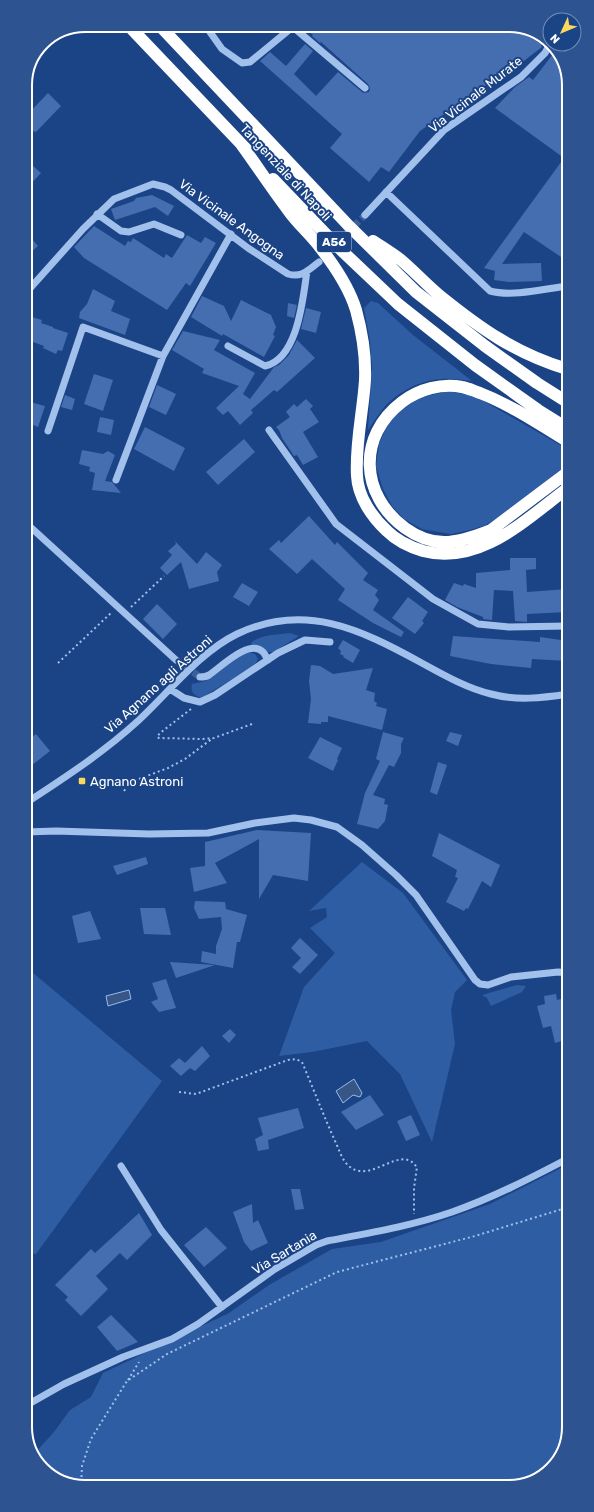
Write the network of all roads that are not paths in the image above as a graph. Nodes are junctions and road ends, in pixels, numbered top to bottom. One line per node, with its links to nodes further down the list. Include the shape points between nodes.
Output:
1 (135, 32): 8 (highway, Tangenziale di Napoli / A56)
2 (166, 32): 12 (highway, Tangenziale di Napoli / A56)
3 (210, 32): 4 (street, via 222,49 242,64 250,62)
4 (287, 32)
5 (301, 32): 7 (street)
6 (546, 52): 9 (street, Via Vicinale Murate, via 521,77 444,130)
7 (365, 88)
8 (241, 144): 23 (highway, Tangenziale di Napoli / A56, via 334,243 398,304 475,365); 29 (highway, via 288,211 320,247 338,273 356,310 363,348 365,379 356,453 357,479 364,500 376,521 395,539 414,548 436,554 459,553 481,548 497,540)
9 (386, 192): 11 (street, Via Vicinale Murate); 18 (street, via 490,291 520,292)
10 (97, 214): 13 (street, Via Vicinale Angogna, via 114,199 153,184 171,190); 14 (street, via 122,231 129,232 154,224); 17 (street, Via Vicinale Angogna)
11 (365, 215)
12 (349, 226): 21 (highway, via 400,259 438,294 504,343 534,358); 22 (highway, Tangenziale di Napoli / A56, via 416,292 490,350)
13 (231, 234): 16 (street, Via Vicinale Angogna, via 288,274 295,276); 20 (street)
14 (181, 235)
15 (319, 262): 16 (street, Via Vicinale Angogna)
16 (307, 271): 19 (street, via 294,337 277,361 265,366)
17 (32, 286)
18 (562, 287)
19 (228, 346)
20 (163, 356): 25 (street, via 83,327); 28 (street)
21 (562, 367)
22 (562, 399)
23 (562, 425)
24 (269, 430): 31 (street, via 336,524 433,599 478,624 509,627)
25 (48, 431)
26 (562, 438): 27 (highway, via 490,397 464,387 439,387 416,393 388,414 378,428 373,442 370,471 380,502 393,519 426,539 444,542 491,530)
27 (562, 477)
28 (116, 480)
29 (562, 492)
30 (32, 528): 33 (street)
31 (562, 626)
32 (330, 642): 34 (street, via 305,640)
33 (176, 660)
34 (268, 660): 35 (street, via 263,651 256,648 248,649 226,661 208,676); 36 (street, via 215,696 200,702 184,698)
35 (200, 678)
36 (170, 689): 37 (street, Via Agnano agli Astroni, via 208,653 238,634 279,621 305,620 351,628 468,686 490,694 525,699); 38 (street, Via Agnano agli Astroni, via 130,728 96,756)
37 (562, 695)
38 (32, 799)
39 (32, 832): 40 (street, via 208,833 294,818 325,823 337,827 362,845 416,895 480,984 488,985 511,977 532,974)
40 (562, 973)
41 (562, 1162): 43 (street, Via Sartania, via 453,1212 414,1224 316,1245 275,1269)
42 (121, 1166): 43 (street, via 161,1230)
43 (222, 1307): 44 (street, Via Sartania, via 178,1335 64,1384)
44 (32, 1402)

